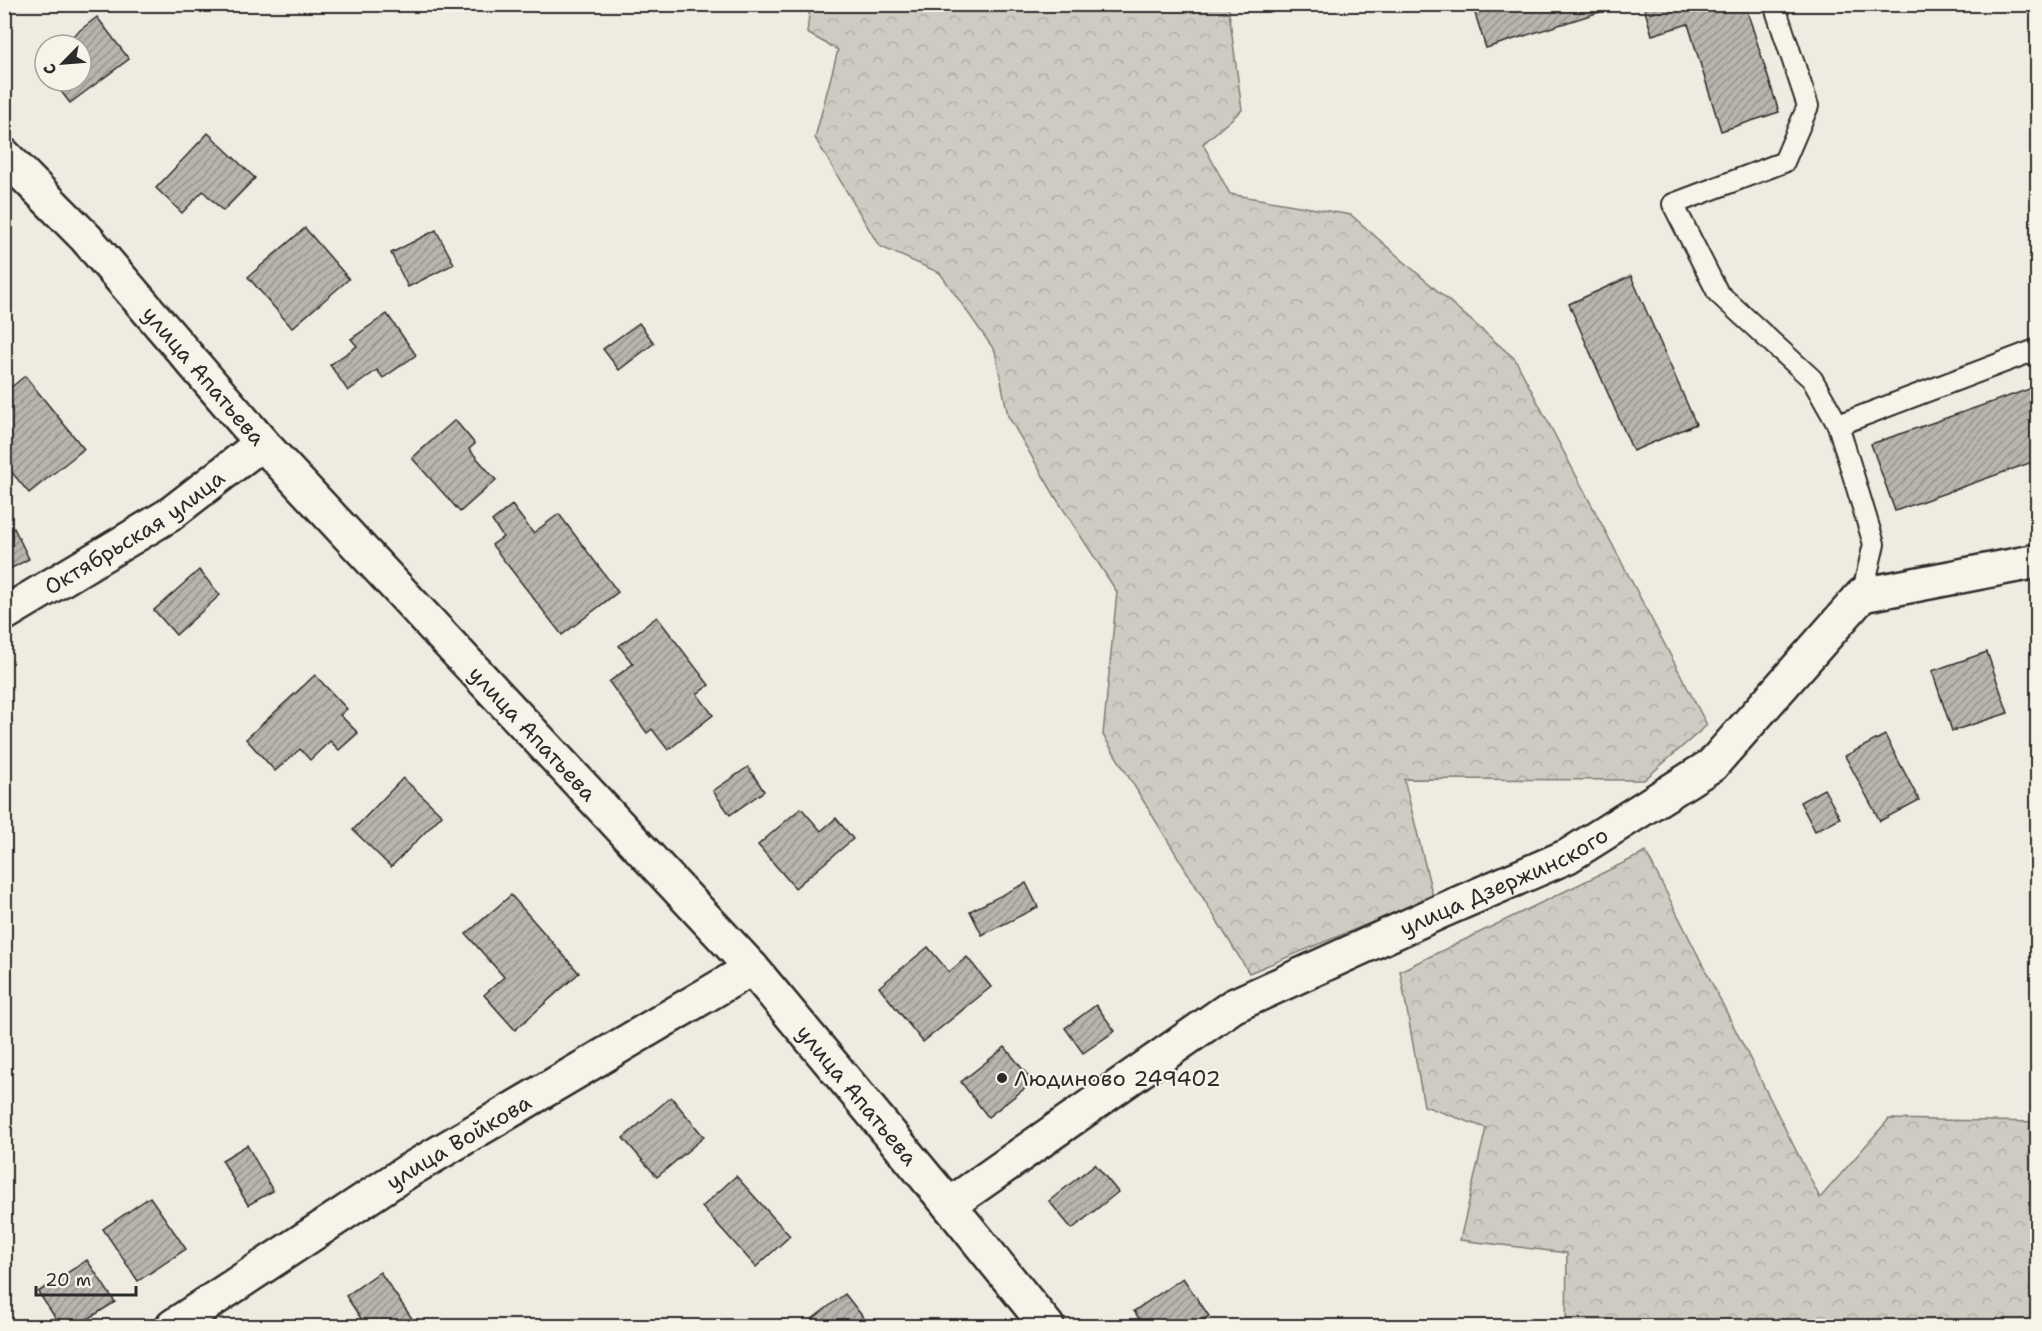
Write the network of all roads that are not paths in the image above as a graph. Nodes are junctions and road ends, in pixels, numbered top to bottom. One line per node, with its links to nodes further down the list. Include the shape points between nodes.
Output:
1 (1774, 4): 4 (lane, via 1808,106 1784,162 1673,204 1718,293 1812,379)
2 (4, 155): 5 (street, улица Апатьева, via 86,238)
3 (2037, 349): 4 (lane)
4 (1839, 425): 7 (lane, via 1874,544)
5 (262, 443): 8 (street, Октябрьская улица, via 169,515); 9 (street, улица Апатьева)
6 (2037, 561): 7 (street)
7 (1862, 595): 10 (street, улица Дзержинского, via 1712,765 1568,856 1233,1006)
8 (4, 614)
9 (752, 969): 10 (street, улица Апатьева); 11 (street, улица Войкова, via 408,1171)
10 (949, 1204): 12 (street, улица Апатьева)
11 (173, 1326)
12 (1047, 1326)

